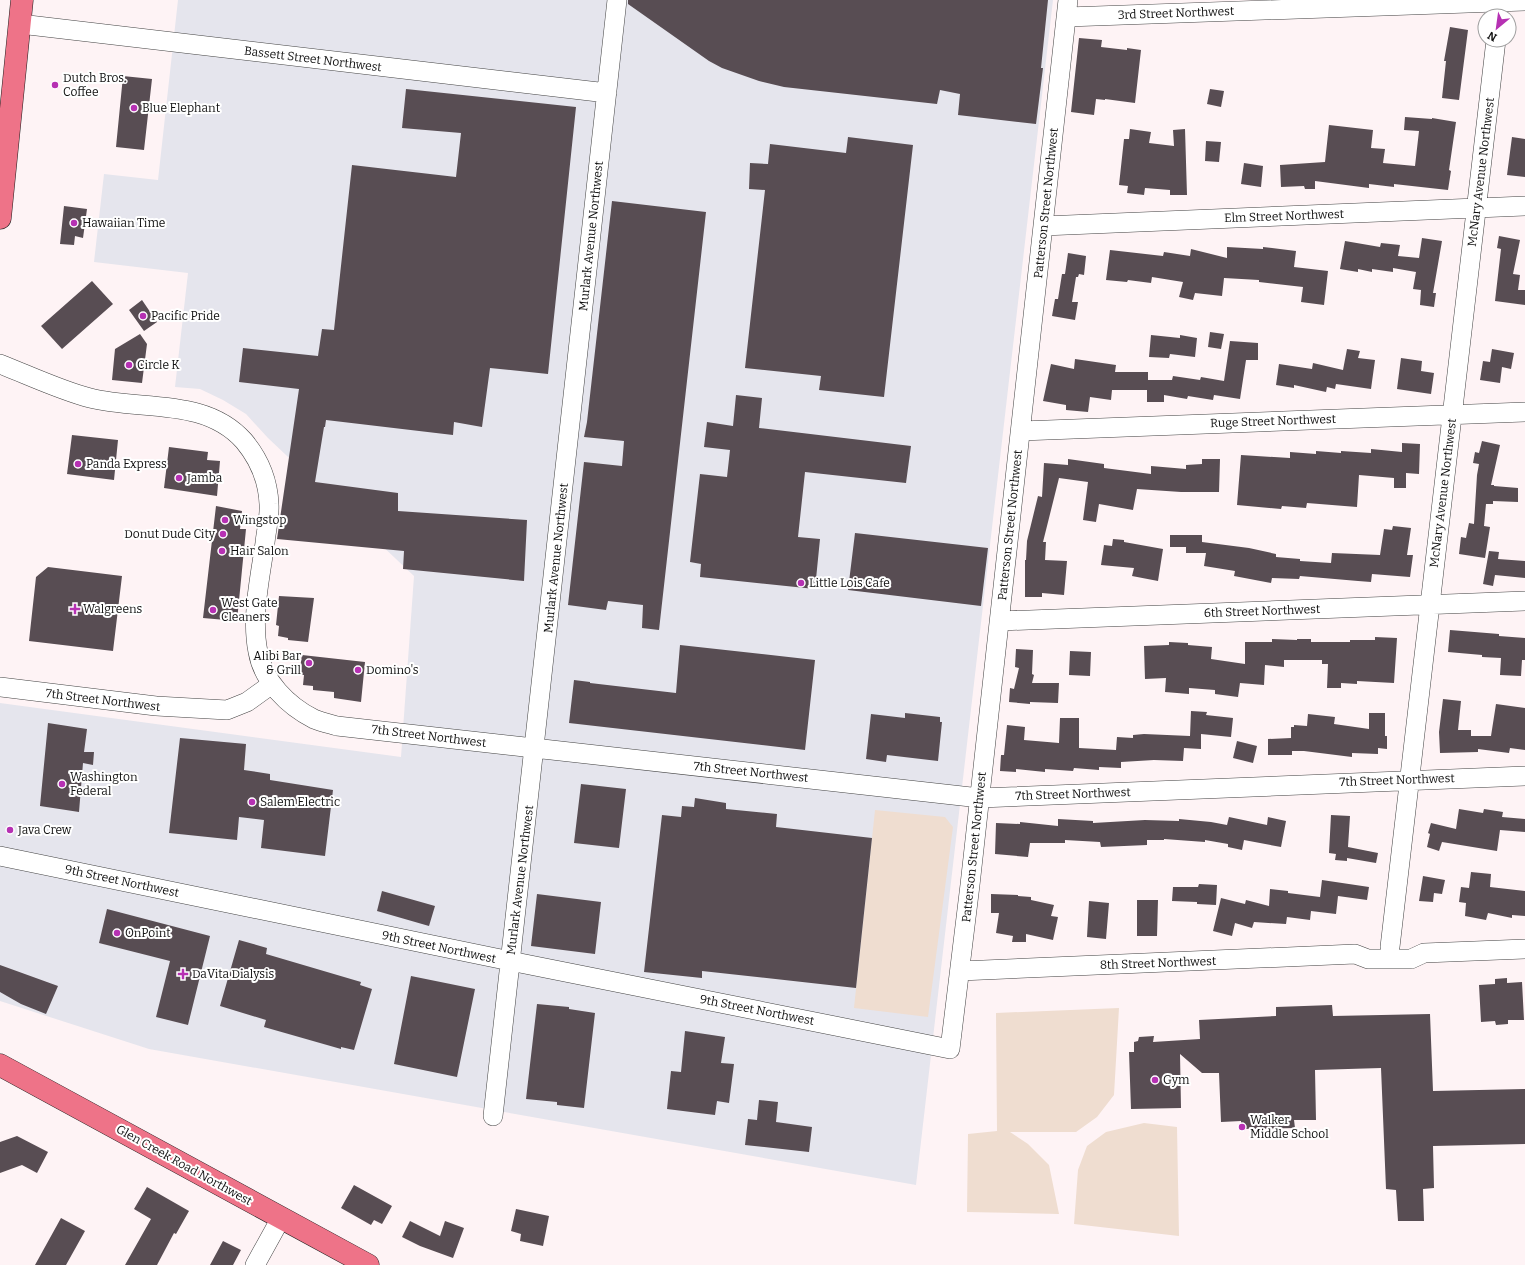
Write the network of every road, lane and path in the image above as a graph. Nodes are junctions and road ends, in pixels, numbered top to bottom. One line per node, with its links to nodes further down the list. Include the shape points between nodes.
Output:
1 (22, 0): 6 (main road)
2 (617, 0): 8 (street, Murlark Avenue Northwest)
3 (1525, 1): 4 (street, 3rd Street Northwest)
4 (1500, 6): 5 (street, 3rd Street Northwest)
5 (1067, 8): 13 (street, Patterson Street Northwest)
6 (20, 24): 8 (street, Bassett Street Northwest); 9 (main road)
7 (1495, 48): 11 (street, McNary Avenue Northwest)
8 (607, 93): 23 (street, Murlark Avenue Northwest)
9 (4, 134): 12 (main road)
10 (1525, 206): 11 (street, Elm Street Northwest)
11 (1477, 208): 13 (street, Elm Street Northwest); 16 (street, McNary Avenue Northwest)
12 (0, 218)
13 (1043, 226): 17 (street, Patterson Street Northwest)
14 (0, 364): 21 (street, via 92,398 176,408 202,414 229,427 244,441 258,461 266,482 269,505 255,619 258,652)
15 (1525, 412): 16 (street, Ruge Street Northwest)
16 (1452, 415): 17 (street, Ruge Street Northwest); 19 (street, McNary Avenue Northwest)
17 (1021, 431): 20 (street, Patterson Street Northwest)
18 (1525, 601): 19 (street, 6th Street Northwest)
19 (1430, 604): 20 (street, 6th Street Northwest); 25 (street, McNary Avenue Northwest)
20 (1000, 621): 26 (street, Patterson Street Northwest)
21 (272, 684): 22 (street, 7th Street Northwest, via 247,702 227,710 156,706); 23 (street, 7th Street Northwest, via 284,699 299,711 315,720 337,726)
22 (0, 687)
23 (535, 748): 26 (street, 7th Street Northwest); 32 (street, Murlark Avenue Northwest)
24 (1525, 776): 25 (street, 7th Street Northwest)
25 (1409, 780): 26 (street, 7th Street Northwest); 28 (street, McNary Avenue Northwest)
26 (980, 798): 33 (street, Patterson Street Northwest)
27 (0, 856): 32 (street, 9th Street Northwest)
28 (1390, 947): 30 (street, 8th Street Northwest, via 1410,946); 31 (street, 8th Street Northwest, via 1370,947)
29 (1525, 949): 30 (street, 8th Street Northwest)
30 (1424, 952): 31 (street, 8th Street Northwest, via 1411,959 1368,960)
31 (1355, 954): 33 (street, 8th Street Northwest)
32 (510, 961): 34 (street, 9th Street Northwest); 36 (street, Murlark Avenue Northwest)
33 (960, 971): 34 (street, Patterson Street Northwest)
34 (950, 1049)
35 (0, 1064): 37 (main road, Glen Creek Road Northwest)
36 (493, 1116)
37 (281, 1218): 38 (street); 39 (main road, Glen Creek Road Northwest)
38 (255, 1265)
39 (368, 1265)

